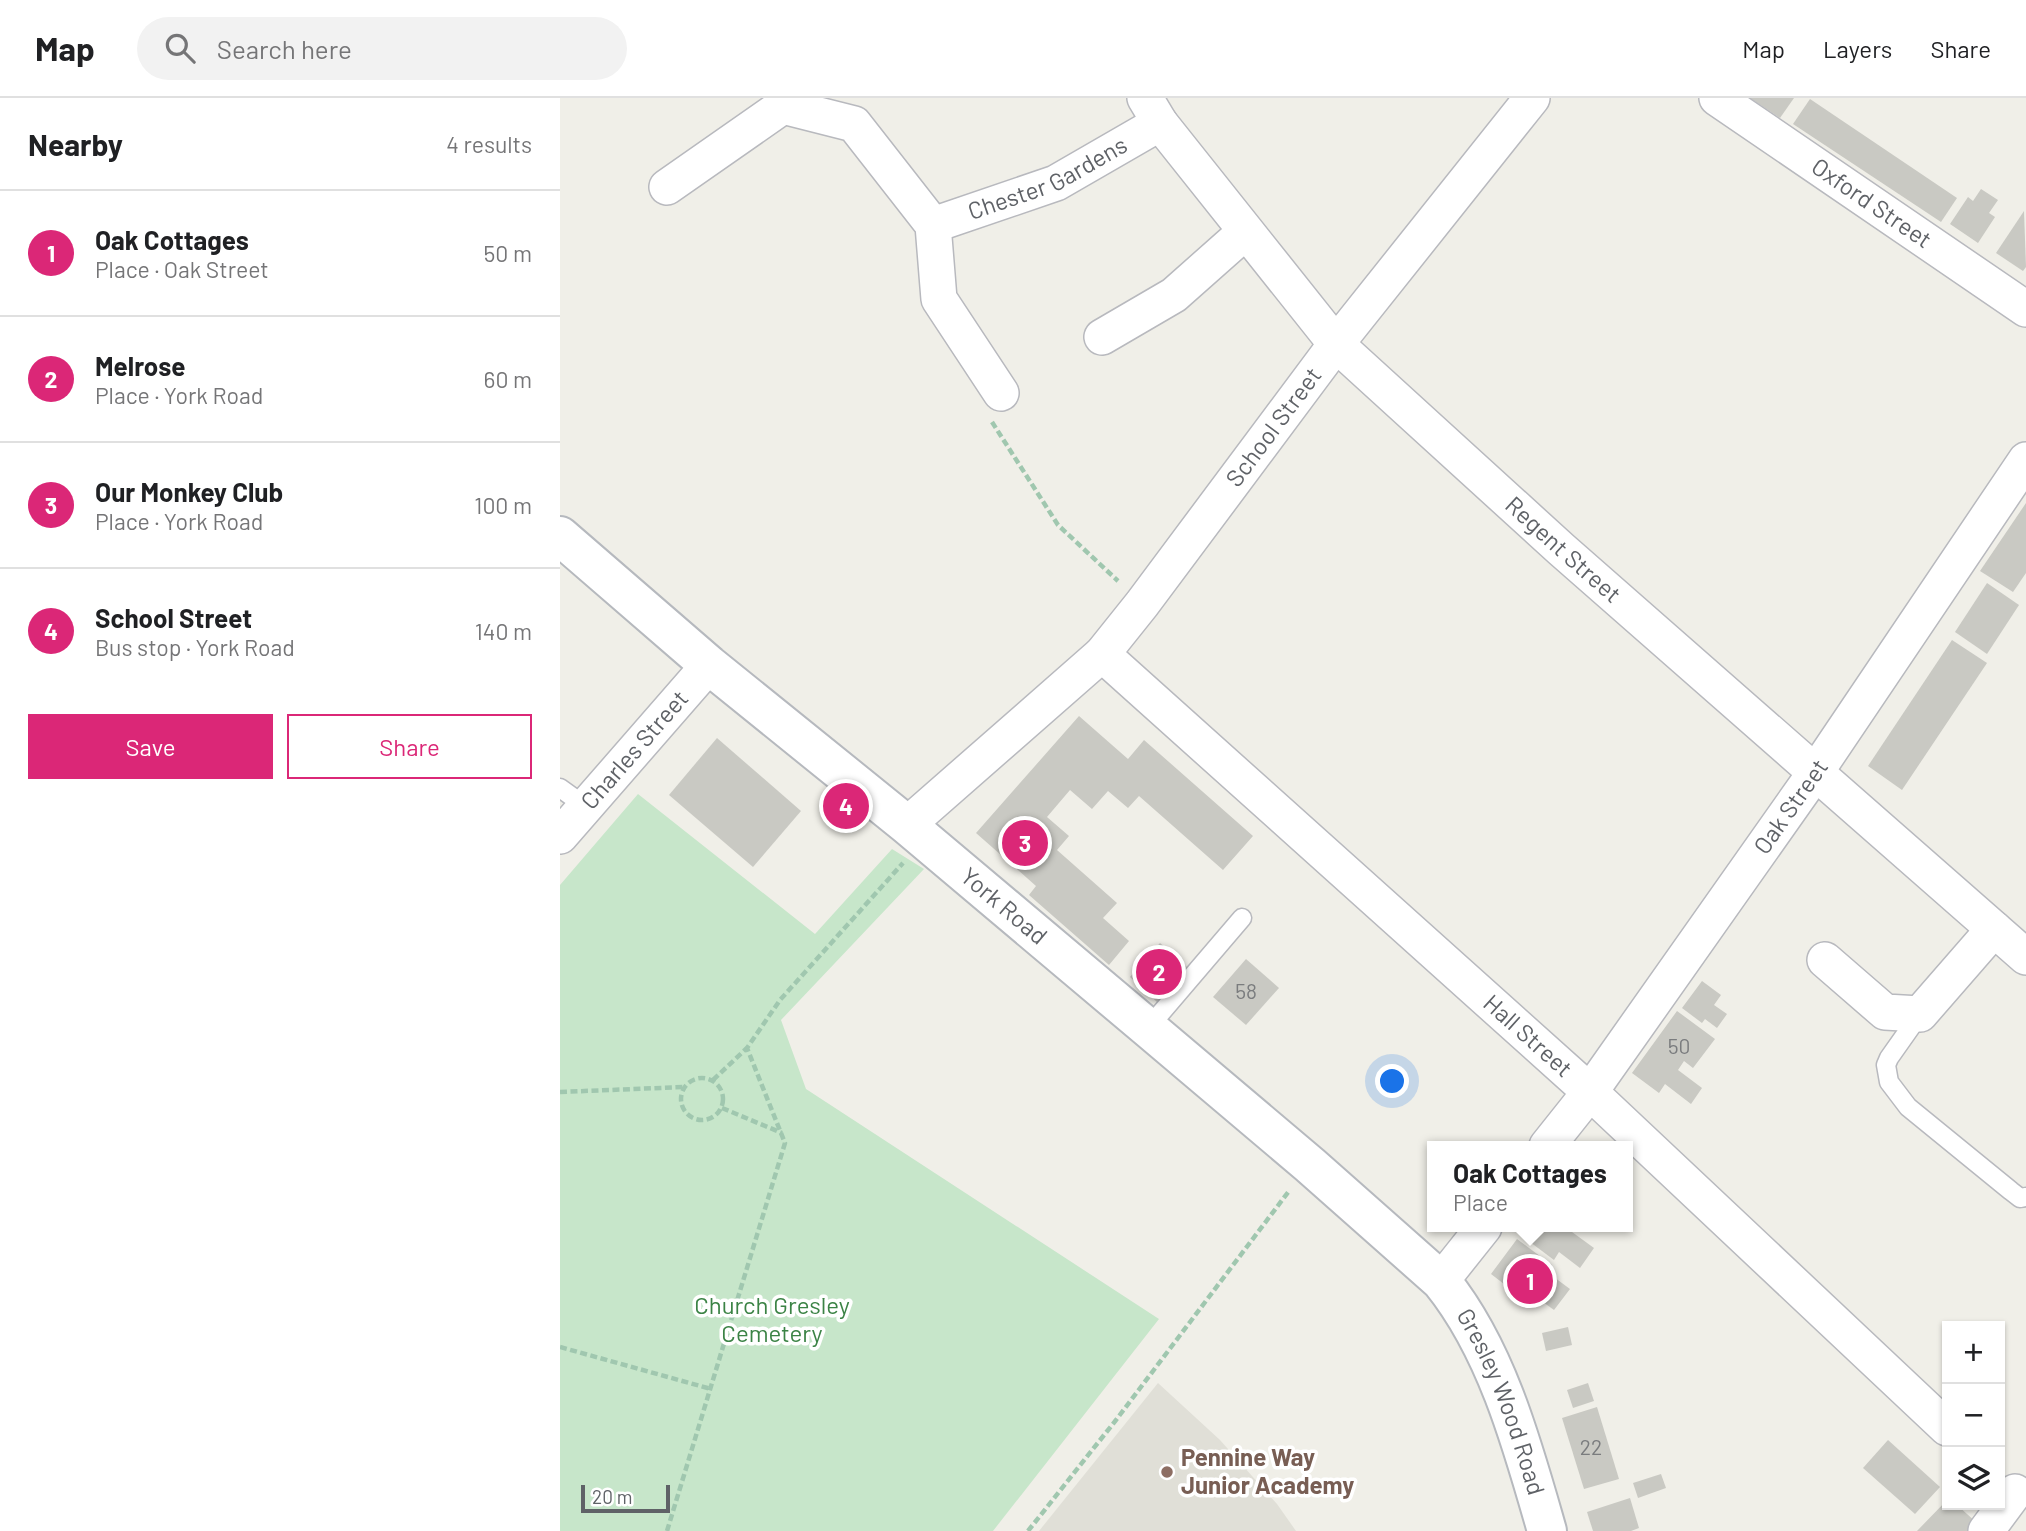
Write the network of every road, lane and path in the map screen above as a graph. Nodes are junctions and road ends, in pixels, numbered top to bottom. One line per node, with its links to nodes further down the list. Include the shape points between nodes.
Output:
1 (1532, 98): 9 (street, School Street)
2 (1717, 98): 7 (street, Oxford Street)
3 (1152, 111): 5 (street, Chester Gardens, via 1056,183); 6 (street, Regent Street)
4 (667, 187): 5 (street, via 783,106 854,124)
5 (933, 225): 10 (street, via 939,299)
6 (1245, 232): 8 (street, via 1174,295); 9 (street, Regent Street)
7 (2026, 309)
8 (1102, 337)
9 (1336, 344): 13 (street, School Street); 16 (street, Regent Street)
10 (1001, 393): 13 (path, via 986,414 1058,525)
11 (2026, 460): 16 (street, Oak Street)
12 (560, 536): 15 (street, York Road)
13 (1142, 604): 14 (street, School Street)
14 (1102, 654): 18 (street, School Street); 30 (street, Hall Street)
15 (709, 665): 17 (street, Charles Street); 18 (street, York Road)
16 (1815, 773): 21 (street, Regent Street); 30 (street, Oak Street)
17 (573, 797): 19 (street, Charles Street)
18 (916, 832): 25 (street, York Road); 26 (path, via 852,917 780,1000)
19 (560, 836)
20 (1242, 918): 25 (lane)
21 (1994, 929): 22 (street, Regent Street); 24 (street)
22 (2026, 957)
23 (1825, 960): 24 (street, via 1885,1012)
24 (1920, 1014): 35 (lane, via 1889,1058 1889,1082 1908,1107 2020,1198)
25 (1148, 1028): 34 (street, York Road)
26 (747, 1048): 27 (path); 32 (path)
27 (713, 1080): 28 (path, via 695,1079); 31 (path, via 723,1094)
28 (684, 1087): 29 (path); 31 (path, via 682,1107 691,1117 705,1120)
29 (560, 1092)
30 (1590, 1092): 33 (street, Oak Street); 40 (street, Hall Street)
31 (722, 1108): 32 (path)
32 (782, 1133): 39 (path, via 785,1143)
33 (1551, 1141)
34 (1310, 1165): 37 (street, York Road); 43 (path)
35 (2026, 1197)
36 (1480, 1232): 37 (street)
37 (1441, 1281): 44 (street, Gresley Wood Road, via 1487,1355 1522,1445)
38 (560, 1347): 39 (path)
39 (711, 1389): 42 (path)
40 (1942, 1423)
41 (2014, 1490): 45 (street)
42 (667, 1531)
43 (1028, 1531)
44 (1547, 1531)
45 (1986, 1531)

